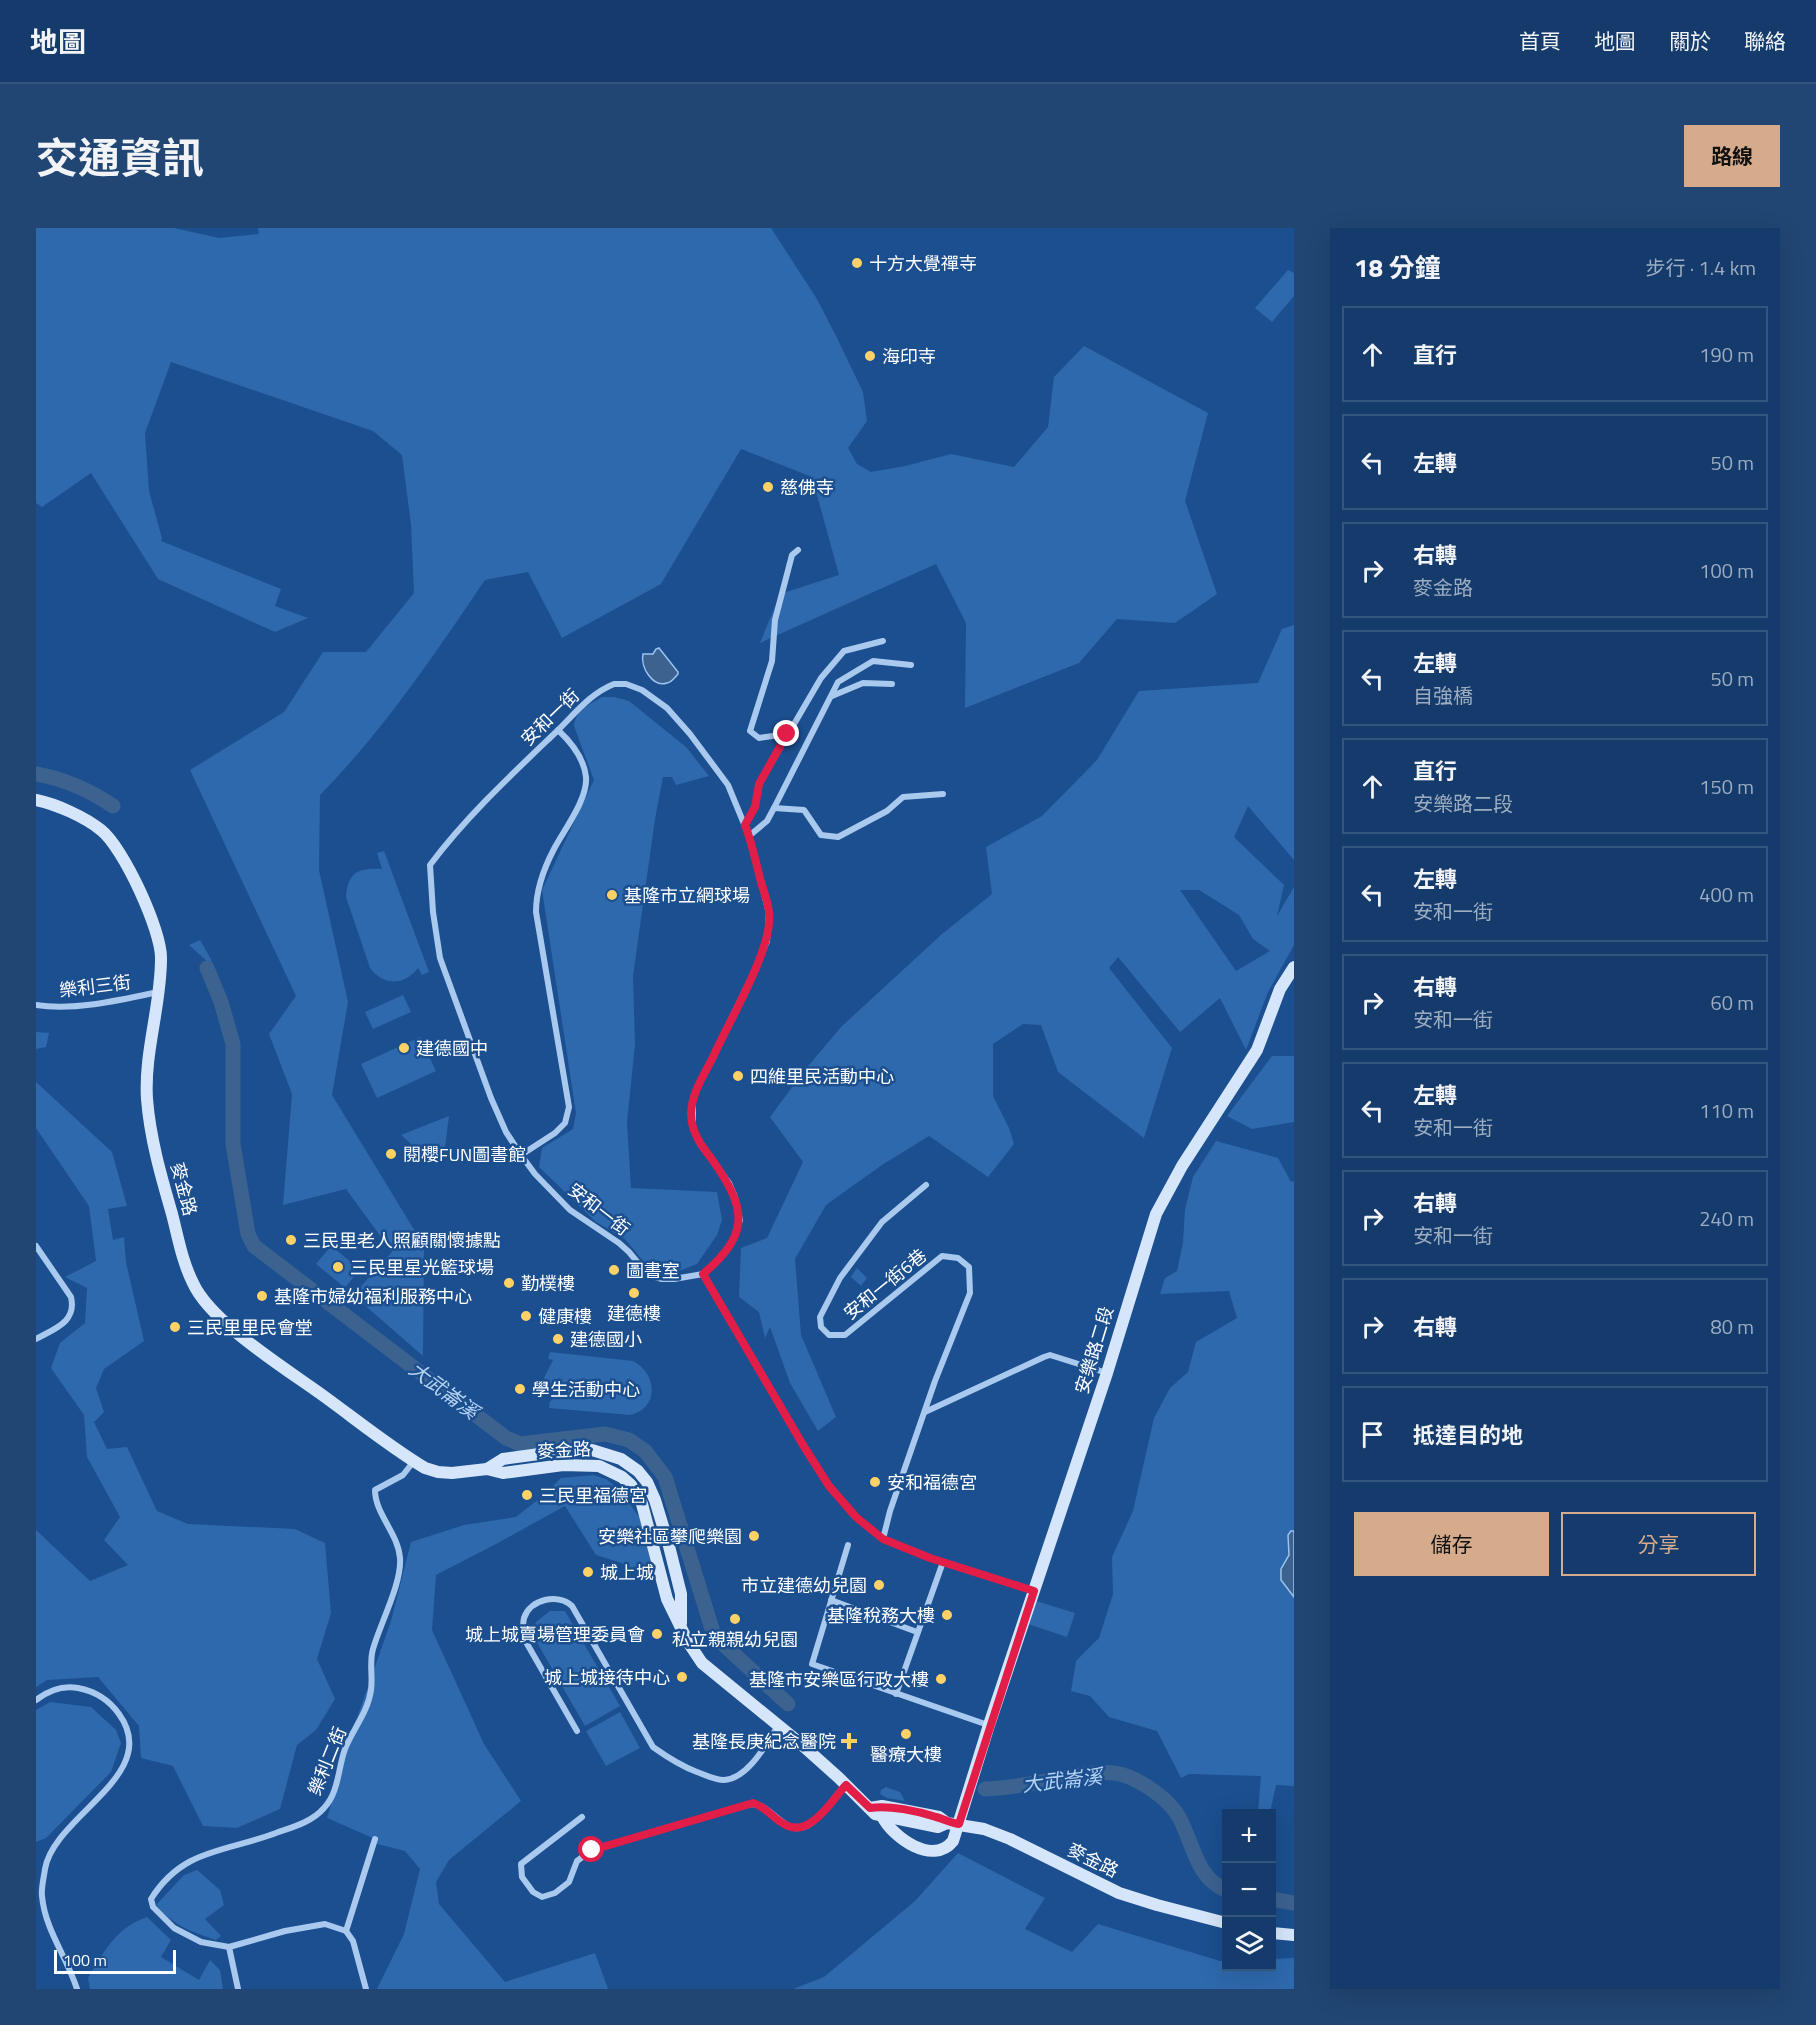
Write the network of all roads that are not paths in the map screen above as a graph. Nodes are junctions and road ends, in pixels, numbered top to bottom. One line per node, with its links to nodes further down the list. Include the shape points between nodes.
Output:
1 (798, 550): 7 (street, via 792,555 775,620 772,661 750,731 759,738)
2 (883, 641): 7 (street, via 844,651 821,678)
3 (911, 665): 5 (street, via 873,661 838,682)
4 (892, 684): 5 (street, via 863,683)
5 (831, 696): 10 (street)
6 (558, 730): 11 (street, 安和一街, via 580,706 605,688 621,684 642,690 667,708 690,734 728,785); 16 (street, via 579,755 586,779 581,799 552,851 536,895 536,912 569,1107 565,1123 555,1133); 16 (street, 安和一街, via 450,838 430,865 440,958 492,1098)
7 (787, 734): 11 (street, via 759,784 755,807)
8 (943, 794): 10 (street, via 903,797 887,811 838,837 821,835 804,810)
9 (36, 800): 14 (street, 麥金路, via 50,803 102,831 125,863 161,943)
10 (774, 808): 12 (street)
11 (745, 825): 12 (street, 安和一街)
12 (749, 836): 19 (street, 安和一街, via 770,914 767,941 693,1097 691,1114 700,1144 729,1184 740,1220 733,1240)
13 (1294, 967): 21 (street, 安樂路二段, via 1280,989 1257,1050 1162,1200)
14 (158, 992): 15 (street, 樂利三街, via 99,1003); 23 (street, 麥金路, via 147,1084 150,1120 155,1154 196,1288 224,1321)
15 (36, 1005)
16 (521, 1155): 19 (street, 安和一街, via 570,1210 619,1243 648,1275 674,1279)
17 (926, 1185): 22 (street, 安和一街6巷, via 882,1222 840,1278 820,1317 821,1327 829,1335 845,1335 942,1256 958,1258 969,1267 970,1293)
18 (36, 1246): 20 (street, via 73,1305 70,1317)
19 (703, 1274): 25 (street, via 829,1486 856,1517)
20 (36, 1339)
21 (1107, 1373): 22 (street, via 1050,1355); 30 (street, 安樂路二段)
22 (925, 1412): 25 (street, 安和一街6巷)
23 (414, 1461): 24 (street, 麥金路, via 438,1472); 49 (street, 樂利二街, via 403,1475 375,1490 375,1499 392,1531 400,1558 397,1579 372,1652 367,1705 345,1749 334,1792 325,1807 312,1819 197,1857 183,1865 151,1899 153,1907 174,1928 201,1942)
24 (487, 1469): 27 (street, 麥金路, via 503,1459 561,1451 592,1450 621,1459 638,1472 656,1500); 28 (street, 麥金路, via 503,1473 563,1465 599,1466 615,1472 632,1485 642,1504)
25 (883, 1539): 29 (street)
26 (848, 1545): 31 (street)
27 (669, 1546): 28 (street); 32 (street, 麥金路, via 681,1594)
28 (654, 1550): 32 (street, 麥金路, via 667,1599)
29 (944, 1563): 30 (street); 33 (street)
30 (1034, 1591): 36 (street, 安樂路二段)
31 (831, 1600): 33 (street); 34 (street, via 812,1664)
32 (681, 1626): 37 (street, 麥金路, via 702,1662)
33 (917, 1632): 34 (street)
34 (896, 1694): 36 (street)
35 (36, 1700): 50 (street, via 49,1690 90,1690 114,1706 130,1737 122,1770 66,1832 45,1865 41,1894 46,1920)
36 (989, 1725): 43 (street, 安樂路二段)
37 (778, 1726): 38 (street, via 761,1753 732,1778 712,1777 670,1760 653,1747 572,1606 560,1599 546,1600 526,1613 523,1633); 39 (street, 麥金路)
38 (577, 1731)
39 (846, 1785): 40 (street, 麥金路); 41 (street, via 814,1821 803,1827 786,1826 753,1803 592,1850 577,1861 569,1882 555,1893 542,1897 533,1892 522,1877 521,1864)
40 (870, 1808): 42 (street, 麥金路); 43 (street, 麥金路, via 882,1806 939,1817)
41 (582, 1816)
42 (882, 1816): 43 (street, 麥金路, via 938,1827); 43 (street, via 886,1825 909,1843 932,1853 948,1848 953,1841)
43 (953, 1824): 45 (street, 麥金路, via 984,1829 1010,1839 1119,1893)
44 (375, 1839): 46 (street)
45 (1222, 1922)
46 (346, 1931): 49 (street, via 325,1924); 52 (street, via 353,1941)
47 (1276, 1933): 48 (street)
48 (1294, 1935)
49 (229, 1947): 51 (street)
50 (77, 1989)
51 (238, 1989)
52 (366, 1989)

